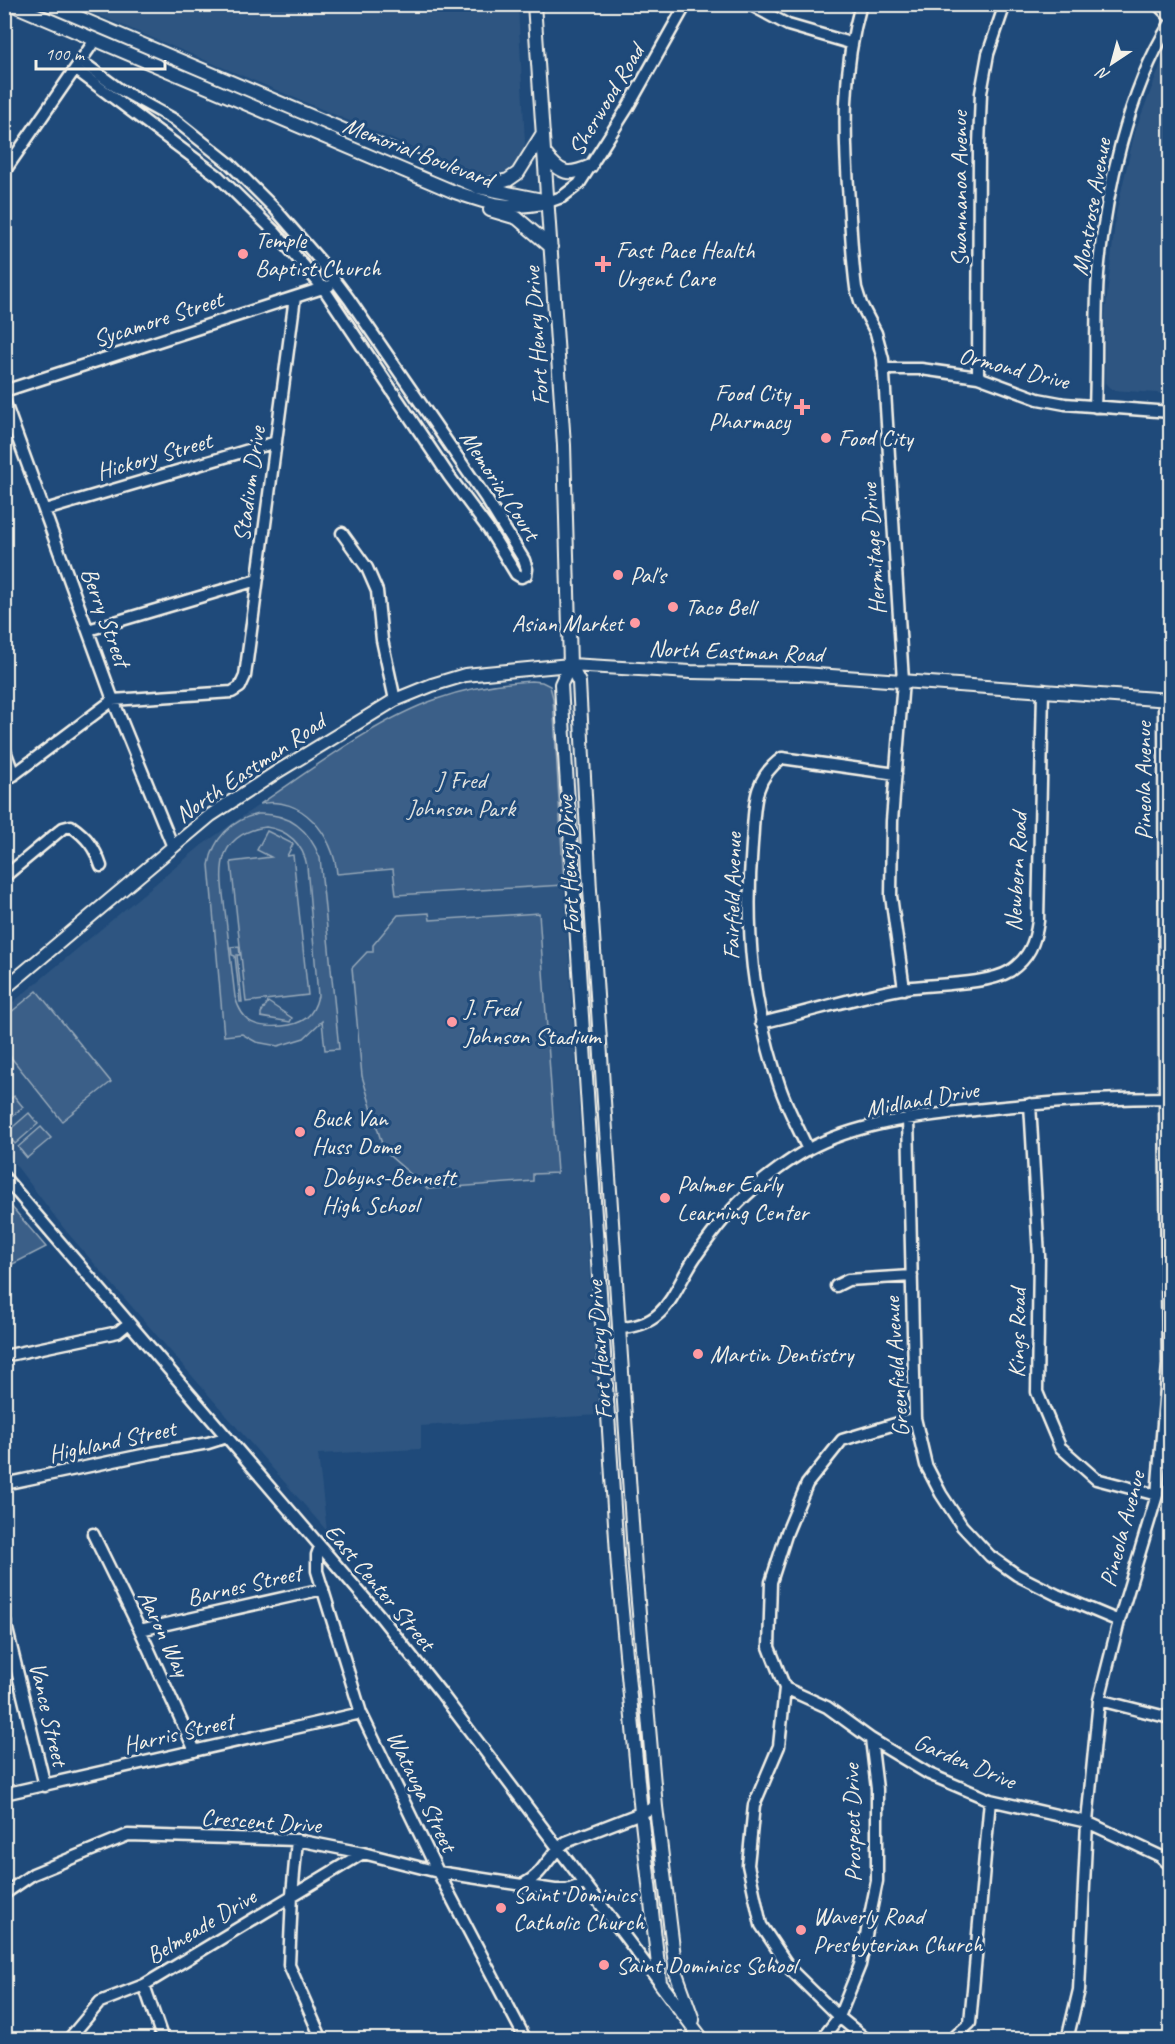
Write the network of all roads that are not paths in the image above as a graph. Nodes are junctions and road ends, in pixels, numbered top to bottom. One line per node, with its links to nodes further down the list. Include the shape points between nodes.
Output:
1 (11, 4): 12 (main road, Memorial Boulevard)
2 (47, 4): 11 (main road, Memorial Boulevard)
3 (534, 4): 17 (main road, Fort Henry Drive)
4 (686, 4): 20 (street, Sherwood Road)
5 (749, 4): 13 (street, via 788,25)
6 (861, 4): 13 (street, Hermitage Drive)
7 (1005, 4): 31 (street, Swannanoa Avenue, via 988,54 981,93)
8 (1157, 4): 9 (street)
9 (1170, 17)
10 (1170, 24): 34 (street, Montrose Avenue, via 1143,81 1114,170 1098,275)
11 (103, 29): 12 (main road); 15 (main road, Memorial Boulevard)
12 (95, 40): 14 (street); 16 (main road, Memorial Boulevard)
13 (850, 43): 30 (street, Hermitage Drive, via 845,120 854,274 861,304 876,333)
14 (78, 65): 19 (street, Memorial Court, via 175,120); 21 (street); 22 (street, Memorial Court)
15 (214, 74): 16 (main road); 23 (main road, Memorial Boulevard)
16 (208, 89): 24 (main road, Memorial Boulevard)
17 (543, 133): 18 (main road, Fort Henry Drive); 23 (main road, via 518,173 508,180)
18 (544, 154): 20 (main road, via 562,172); 25 (main road, Fort Henry Drive)
19 (230, 164): 22 (street); 27 (street, Memorial Court, via 275,209)
20 (591, 166): 25 (street, Sherwood Road, via 579,184 562,197)
21 (4, 172)
22 (218, 176): 28 (street, Memorial Court, via 274,231)
23 (478, 187): 25 (main road, Memorial Boulevard)
24 (452, 191): 25 (main road, Memorial Boulevard, via 498,206 525,207); 26 (main road, via 481,208 517,218)
25 (548, 201): 26 (main road, Fort Henry Drive)
26 (551, 247): 43 (main road, Fort Henry Drive, via 564,446)
27 (336, 282): 28 (street, Sycamore Street); 37 (street, Memorial Court)
28 (324, 289): 29 (street, Sycamore Street); 38 (street, Memorial Court)
29 (295, 297): 32 (street, Sycamore Street); 36 (street, Stadium Drive)
30 (883, 369): 31 (street, Ormond Drive, via 921,369); 44 (street, Hermitage Drive)
31 (978, 377): 34 (street, Ormond Drive, via 1038,399)
32 (4, 391)
33 (4, 400): 39 (street, Berry Street)
34 (1095, 407): 35 (street, Ormond Drive)
35 (1170, 412)
36 (276, 442): 39 (street, Hickory Street); 41 (street, Stadium Drive)
37 (464, 465): 38 (street); 38 (street, Memorial Court, via 524,560 526,576 516,574)
38 (449, 476)
39 (45, 510): 42 (street, Berry Street)
40 (342, 533): 48 (street, via 367,568 377,591 384,655)
41 (257, 580): 42 (street); 47 (street, Stadium Drive, via 245,676 240,687 232,692)
42 (88, 630): 47 (street, Berry Street)
43 (570, 664): 44 (main road, North Eastman Road); 48 (main road, North Eastman Road, via 465,675); 67 (main road, Fort Henry Drive, via 579,682); 89 (main road, Fort Henry Drive, via 561,684 565,755 617,1557)
44 (903, 681): 45 (main road, North Eastman Road); 50 (street, Hermitage Drive)
45 (1043, 690): 46 (main road, North Eastman Road); 57 (street, Newbern Road, via 1035,943 1024,959 996,978)
46 (1167, 699): 59 (street, Pineola Avenue)
47 (113, 700): 51 (street); 53 (street, Berry Street)
48 (395, 700): 53 (main road, North Eastman Road, via 244,793)
49 (4, 748): 51 (street)
50 (896, 774): 57 (street, Hermitage Drive, via 891,896); 58 (street, Fairfield Avenue, via 782,758 759,783 748,919)
51 (14, 775): 52 (street)
52 (4, 782)
53 (173, 846): 56 (main road, North Eastman Road)
54 (101, 866): 55 (street, via 94,847 71,826 63,828)
55 (4, 877)
56 (4, 989)
57 (904, 989): 58 (street, Newbern Road)
58 (761, 1023): 62 (street, Fairfield Avenue, via 780,1088)
59 (1168, 1098): 60 (street, Midland Drive); 72 (street, Pineola Avenue, via 1168,1364)
60 (1030, 1104): 61 (street, Midland Drive); 72 (street, Kings Road, via 1040,1256 1037,1392 1060,1447 1096,1479)
61 (908, 1118): 62 (street, Midland Drive, via 847,1134); 64 (street, Greenfield Avenue)
62 (808, 1150): 67 (street, Midland Drive, via 752,1190 720,1225 695,1256 666,1308 652,1320 633,1328)
63 (4, 1177): 66 (street, East Center Street)
64 (912, 1276): 65 (street, via 848,1280); 69 (street, Greenfield Avenue)
65 (836, 1286)
66 (129, 1323): 68 (street, via 118,1332); 70 (street, East Center Street)
67 (618, 1328): 88 (main road, Fort Henry Drive)
68 (4, 1356)
69 (915, 1418): 77 (street, Greenfield Avenue, via 926,1465 941,1494 962,1526 990,1556 1017,1575); 79 (street, via 842,1440 807,1484 771,1582 769,1647)
70 (227, 1437): 71 (street, Highland Street); 74 (street, East Center Street)
71 (4, 1484)
72 (1157, 1495): 77 (street, Pineola Avenue)
73 (93, 1534): 78 (street, Aaron Way)
74 (320, 1548): 75 (street, Watauga Street, via 317,1571); 92 (street, East Center Street, via 441,1693)
75 (323, 1589): 78 (street, Barnes Street); 81 (street, Watauga Street)
76 (4, 1617): 85 (street, Vance Street)
77 (1119, 1621): 80 (street, Pineola Avenue)
78 (140, 1629): 84 (street, Aaron Way)
79 (785, 1688): 83 (street, Garden Drive, via 827,1707); 104 (street, via 780,1746 754,1805 748,1865 761,1925 791,1970)
80 (1099, 1700): 82 (street); 90 (street, Pineola Avenue)
81 (361, 1713): 84 (street, Harris Street); 95 (street, Watauga Street)
82 (1170, 1718)
83 (871, 1739): 87 (street, Garden Drive, via 929,1774); 104 (street, Prospect Drive, via 877,1789 877,1881 860,1965)
84 (195, 1751): 85 (street, Harris Street)
85 (45, 1786): 86 (street, Harris Street)
86 (4, 1794)
87 (990, 1800): 90 (street, Garden Drive); 112 (street, via 970,2023)
88 (656, 1807): 89 (street); 101 (main road, Fort Henry Drive)
89 (641, 1813): 92 (street); 100 (main road, Fort Henry Drive)
90 (1087, 1822): 94 (street, Garden Drive); 113 (street, Pineola Avenue, via 1079,1990)
91 (297, 1840): 93 (street, Crescent Drive); 98 (street, Crescent Drive, via 128,1835 33,1874); 99 (street)
92 (557, 1848): 96 (street, via 536,1878); 97 (street, East Center Street)
93 (363, 1853): 95 (street, Crescent Drive); 99 (street, Belmeade Drive)
94 (1170, 1864)
95 (438, 1872): 96 (street, Crescent Drive); 109 (street, Watauga Street)
96 (524, 1884): 97 (street, Crescent Drive, via 555,1890)
97 (584, 1884): 102 (street, East Center Street)
98 (4, 1894)
99 (292, 1895): 103 (street, Belmeade Drive); 108 (street, via 289,1965)
100 (650, 1897): 101 (main road, via 660,1911 662,1929); 102 (main road, Fort Henry Drive)
101 (672, 1939): 105 (main road, Fort Henry Drive, via 676,1973)
102 (660, 1983): 105 (main road, East Center Street)
103 (144, 1985): 106 (street, Belmeade Drive, via 100,2002); 107 (street)
104 (839, 2017): 110 (street, Prospect Drive); 111 (street)
105 (699, 2035)
106 (68, 2040)
107 (163, 2040)
108 (322, 2040)
109 (526, 2040)
110 (821, 2040)
111 (867, 2040)
112 (951, 2040)
113 (1067, 2040)

